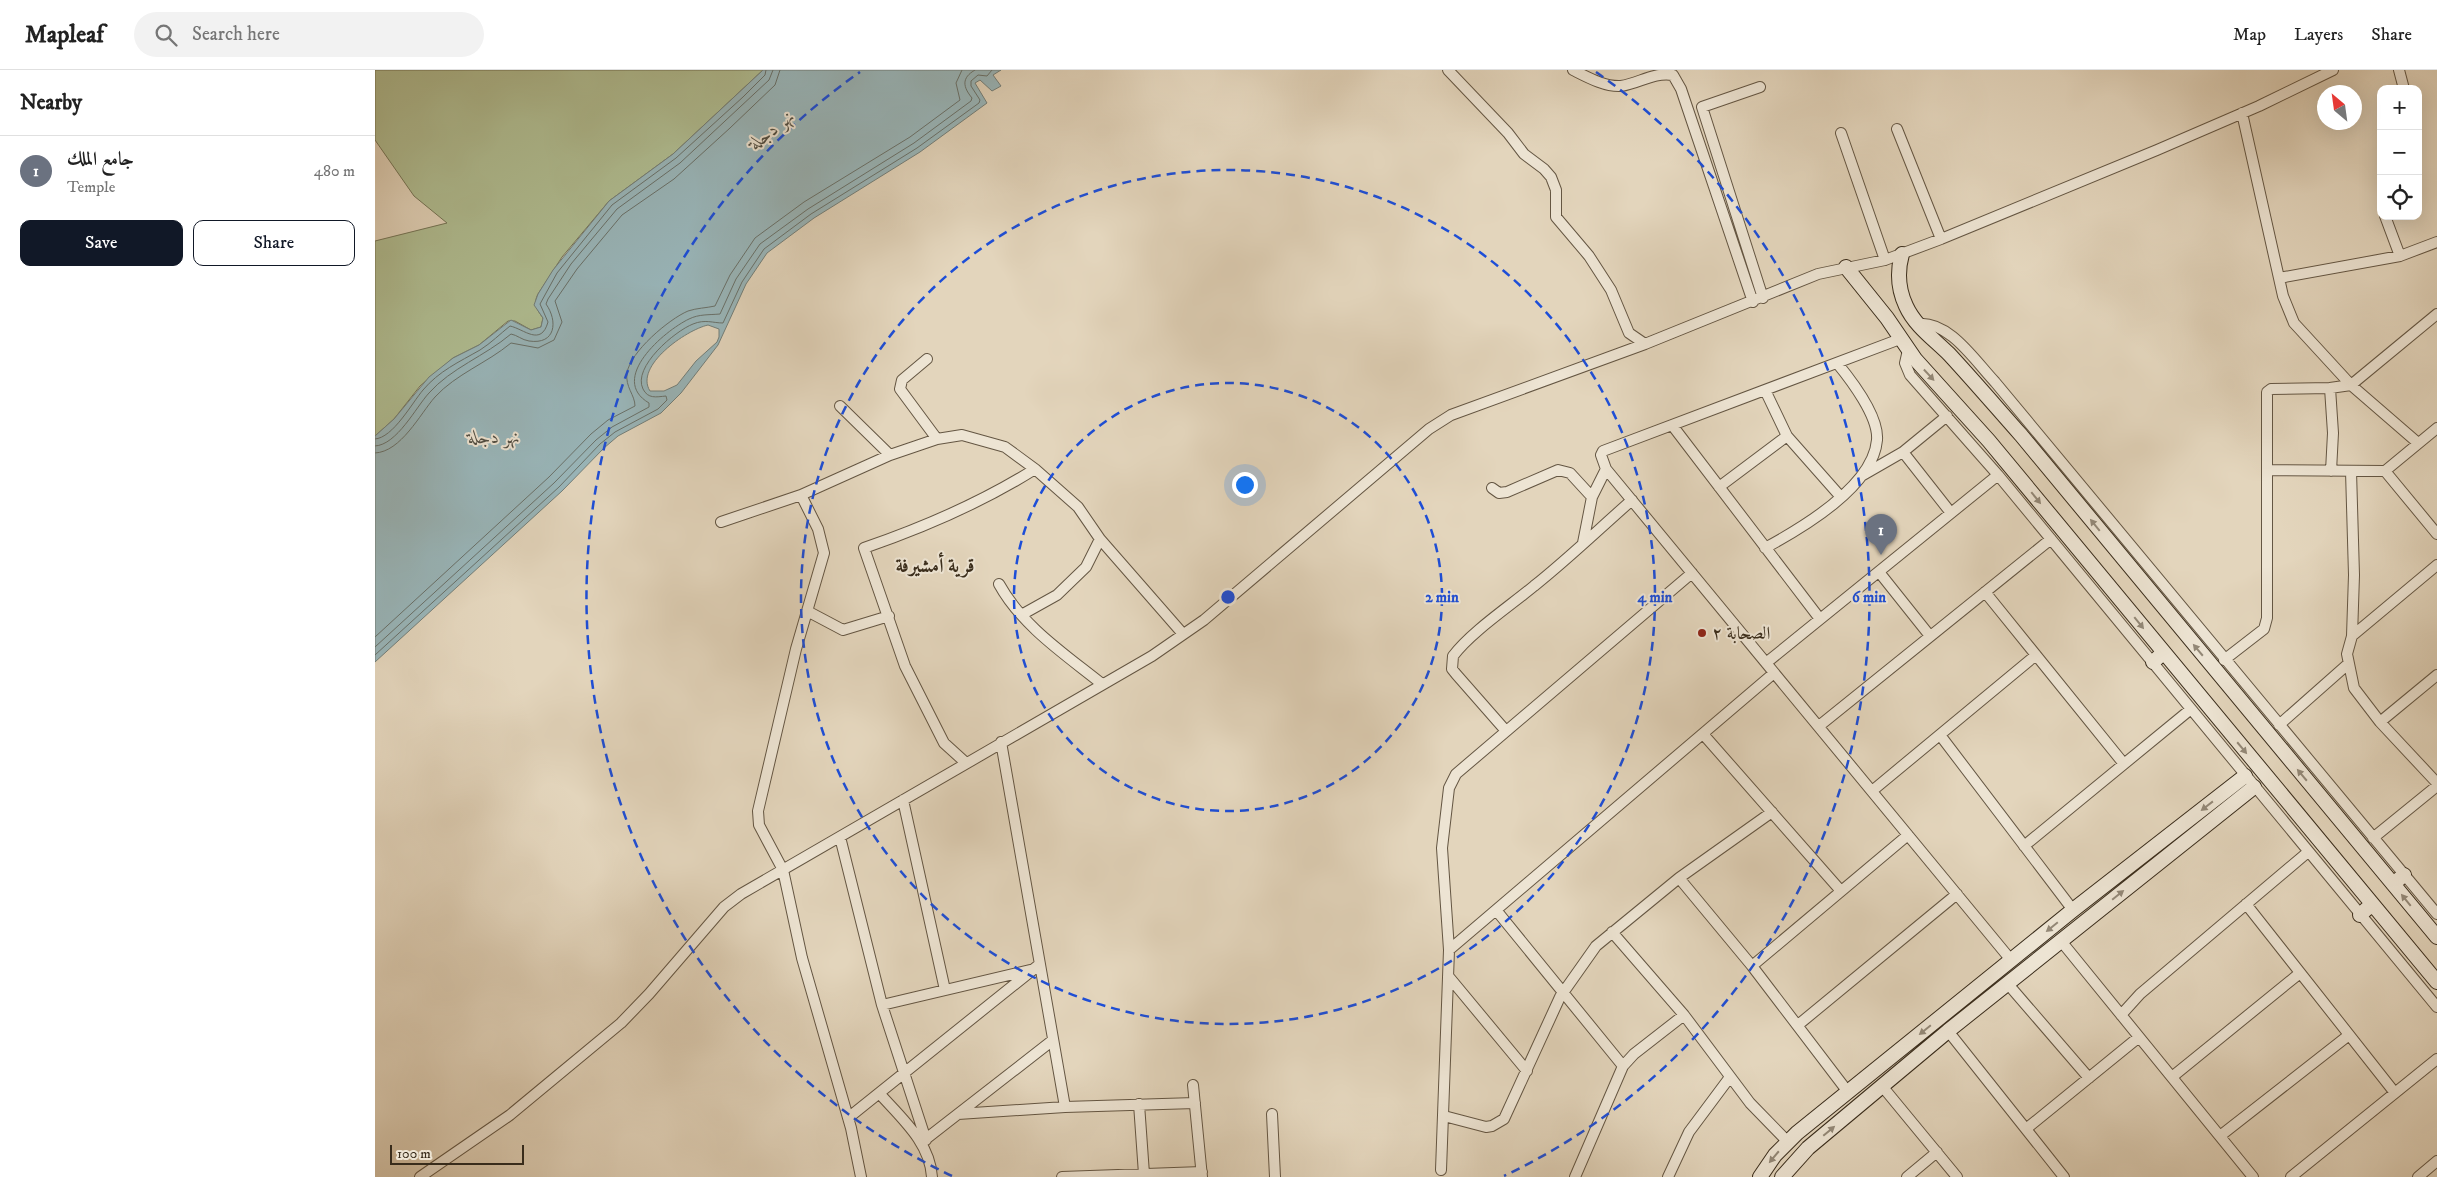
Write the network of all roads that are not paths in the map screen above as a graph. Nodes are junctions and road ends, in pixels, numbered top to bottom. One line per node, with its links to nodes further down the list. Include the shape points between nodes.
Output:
1 (1448, 70): 22 (street, via 1524,154 1551,177 1557,196 1556,217 1589,256 1611,290 1629,334)
2 (1573, 70): 18 (street, via 1596,81 1620,86 1661,73 1673,75 1681,88)
3 (2333, 70): 7 (street)
4 (2399, 70): 5 (street)
5 (2403, 85)
6 (1760, 87): 18 (street, via 1702,107)
7 (2242, 113): 11 (street); 17 (street)
8 (1897, 129): 11 (street)
9 (1841, 133): 15 (street)
10 (2386, 220): 14 (street)
11 (1941, 239): 13 (street)
12 (2437, 242): 14 (street)
13 (1902, 254): 15 (street); 19 (main road, via 1899,276)
14 (2400, 256): 17 (street)
15 (1885, 260): 16 (street)
16 (1846, 267): 18 (street, via 1818,274); 21 (main road)
17 (2279, 278): 26 (street, via 2294,323)
18 (1758, 300): 22 (street)
19 (1906, 306): 21 (main road); 68 (main road, via 1917,324 1953,358)
20 (2437, 314): 26 (street)
21 (1887, 318): 23 (main road)
22 (1645, 344): 69 (street, via 1451,415 1429,429)
23 (1904, 344): 25 (street); 30 (street, via 1907,372); 73 (main road, one-way to 73, via 1989,441)
24 (927, 359): 34 (street, via 902,380 900,390)
25 (1837, 363): 28 (street); 45 (street, via 1851,380 1873,421 1877,439)
26 (2351, 385): 27 (street); 35 (street)
27 (2330, 388): 40 (street, via 2268,390); 41 (street)
28 (1765, 390): 31 (street); 33 (street)
29 (840, 406): 37 (street)
30 (1947, 416): 36 (street); 44 (street)
31 (1672, 425): 39 (street, via 1603,451 1601,455); 46 (street)
32 (2437, 428): 35 (street)
33 (1787, 436): 46 (street); 49 (street)
34 (937, 439): 37 (street); 38 (street, via 962,435 1005,447)
35 (2418, 443): 43 (street)
36 (1903, 452): 45 (street); 52 (street)
37 (890, 455): 48 (street)
38 (1035, 469): 55 (street, via 1078,508); 66 (street, via 1002,490 936,522 864,548)
39 (1606, 469): 50 (street); 51 (street)
40 (2269, 470): 41 (street); 74 (street, via 2267,618 2264,629)
41 (2331, 471): 42 (street)
42 (2351, 471): 43 (street); 71 (street)
43 (2385, 471): 54 (street)
44 (1998, 475): 52 (street); 56 (street)
45 (1863, 476): 49 (street)
46 (1719, 487): 58 (street)
47 (1491, 488): 50 (street, via 1499,493 1507,492 1558,470 1571,473)
48 (801, 495): 53 (street); 64 (street, via 824,547)
49 (1841, 496): 58 (street, via 1812,520)
50 (1591, 497): 57 (street)
51 (1633, 500): 57 (street); 61 (street)
52 (1951, 513): 60 (street)
53 (721, 522)
54 (2437, 534)
55 (1101, 539): 65 (street, via 1086,567 1057,595); 69 (street)
56 (2051, 539): 63 (street); 73 (street)
57 (1583, 543): 84 (street, via 1453,656 1452,669)
58 (1765, 548): 67 (street)
59 (2437, 565): 71 (street)
60 (1879, 572): 67 (street); 70 (street)
61 (1692, 573): 75 (street); 84 (street)
62 (999, 584): 65 (street)
63 (1985, 592): 70 (street); 72 (street)
64 (809, 612): 66 (street, via 843,630); 100 (street, via 796,649 758,811 759,825)
65 (1023, 614): 79 (street, via 1043,637)
66 (889, 616): 88 (street, via 905,666 924,705 944,743)
67 (1820, 619): 75 (street)
68 (2190, 629): 74 (street); 102 (main road, one-way to 68)
69 (1183, 634): 79 (street)
70 (1930, 636): 83 (street)
71 (2352, 636): 76 (street)
72 (2036, 655): 86 (street); 89 (street)
73 (2158, 658): 80 (street); 107 (main road, one-way to 107)
74 (2224, 660): 82 (street)
75 (1766, 663): 77 (street)
76 (2347, 664): 81 (street, via 2354,688); 82 (street)
77 (1774, 673): 83 (street); 85 (street)
78 (2437, 675): 81 (street)
79 (1102, 684): 87 (street)
80 (2191, 709): 89 (street); 90 (street)
81 (2380, 722): 91 (street)
82 (2279, 725): 97 (street)
83 (1819, 726): 92 (street)
84 (1506, 732): 115 (street, via 1456,774 1449,788 1442,848)
85 (1703, 734): 94 (street); 108 (street)
86 (1940, 734): 92 (street); 98 (street)
87 (1001, 742): 88 (street); 117 (street)
88 (966, 763): 93 (street)
89 (2123, 764): 98 (street)
90 (2250, 781): 99 (street); 109 (main road, one-way to 109); 114 (main road, one-way to 90)
91 (2437, 784): 97 (street)
92 (1872, 791): 95 (street)
93 (903, 800): 96 (street); 123 (street)
94 (1772, 812): 101 (street); 103 (street)
95 (1908, 835): 103 (street); 104 (street)
96 (840, 837): 100 (street); 126 (street)
97 (2373, 838): 102 (street)
98 (2025, 846): 109 (street)
99 (2308, 852): 106 (street); 111 (street)
100 (783, 870): 154 (street, via 802,958); 165 (street, via 724,907 649,994 614,1029 510,1115)
101 (1679, 878): 112 (street); 118 (street)
102 (2398, 879): 105 (street); 113 (main road, one-way to 102)
103 (1841, 891): 118 (street)
104 (1957, 894): 116 (street); 131 (street)
105 (2433, 900): 110 (street)
106 (2245, 904): 119 (street); 130 (street, via 2140,994)
107 (2372, 904): 111 (main road); 121 (main road)
108 (1496, 910): 115 (street); 124 (street)
109 (2073, 910): 116 (main road, one-way to 116)
110 (2437, 914)
111 (2360, 915): 127 (street)
112 (1612, 932): 124 (street, via 1596,946); 129 (street)
113 (2437, 937)
114 (2061, 941): 122 (main road); 130 (street)
115 (1449, 950): 120 (street)
116 (2011, 960): 125 (main road)
117 (1037, 966): 123 (street); 135 (street); 139 (street)
118 (1752, 966): 131 (street)
119 (2300, 973): 133 (street); 141 (street)
120 (1449, 977): 138 (street); 153 (street)
121 (2437, 982)
122 (2007, 983): 128 (main road); 142 (street)
123 (945, 990): 126 (street)
124 (1564, 992): 137 (street); 138 (street)
125 (1960, 1001): 128 (main road); 145 (main road, one-way to 145)
126 (883, 1005): 139 (street)
127 (2437, 1007)
128 (1970, 1014): 132 (main road)
129 (1684, 1015): 137 (street); 140 (street)
130 (2121, 1015): 134 (street)
131 (1798, 1025): 145 (street)
132 (1948, 1031): 144 (main road); 155 (street)
133 (2349, 1035): 147 (street); 156 (street)
134 (2139, 1037): 141 (street); 142 (street)
135 (1053, 1040): 150 (street); 151 (street)
136 (2437, 1059): 147 (street)
137 (1623, 1066): 170 (street)
138 (1527, 1071): 153 (street, via 1499,1123 1486,1127)
139 (903, 1074): 146 (street); 157 (street)
140 (1730, 1077): 158 (street, via 1762,1117); 171 (street, via 1689,1132)
141 (2172, 1077): 156 (street)
142 (2089, 1078): 155 (street)
143 (1193, 1085): 148 (street)
144 (1882, 1086): 159 (street); 173 (main road, one-way to 144, via 1808,1148)
145 (1848, 1092): 158 (main road)
146 (879, 1093): 154 (street); 157 (street)
147 (2395, 1093): 178 (street)
148 (1195, 1103): 149 (street); 163 (street)
149 (1139, 1104): 150 (street); 162 (street)
150 (1065, 1107): 151 (street)
151 (958, 1114): 157 (street)
152 (1272, 1114): 169 (street)
153 (1444, 1116): 161 (street)
154 (848, 1118): 166 (street)
155 (2026, 1129): 176 (street)
156 (2220, 1136): 177 (street)
157 (924, 1141): 167 (street)
158 (1788, 1142): 172 (main road, one-way to 172)
159 (1937, 1152): 174 (street); 175 (street)
160 (2437, 1161): 179 (street)
161 (1441, 1170)
162 (1144, 1174): 163 (street); 164 (street)
163 (1202, 1175)
164 (1108, 1176): 168 (street)
165 (420, 1177)
166 (861, 1177)
167 (932, 1177)
168 (1062, 1177)
169 (1275, 1177)
170 (1575, 1177)
171 (1667, 1177)
172 (1760, 1177)
173 (1782, 1177)
174 (1907, 1177)
175 (1957, 1177)
176 (2064, 1177)
177 (2253, 1177)
178 (2291, 1177)
179 (2418, 1177)

